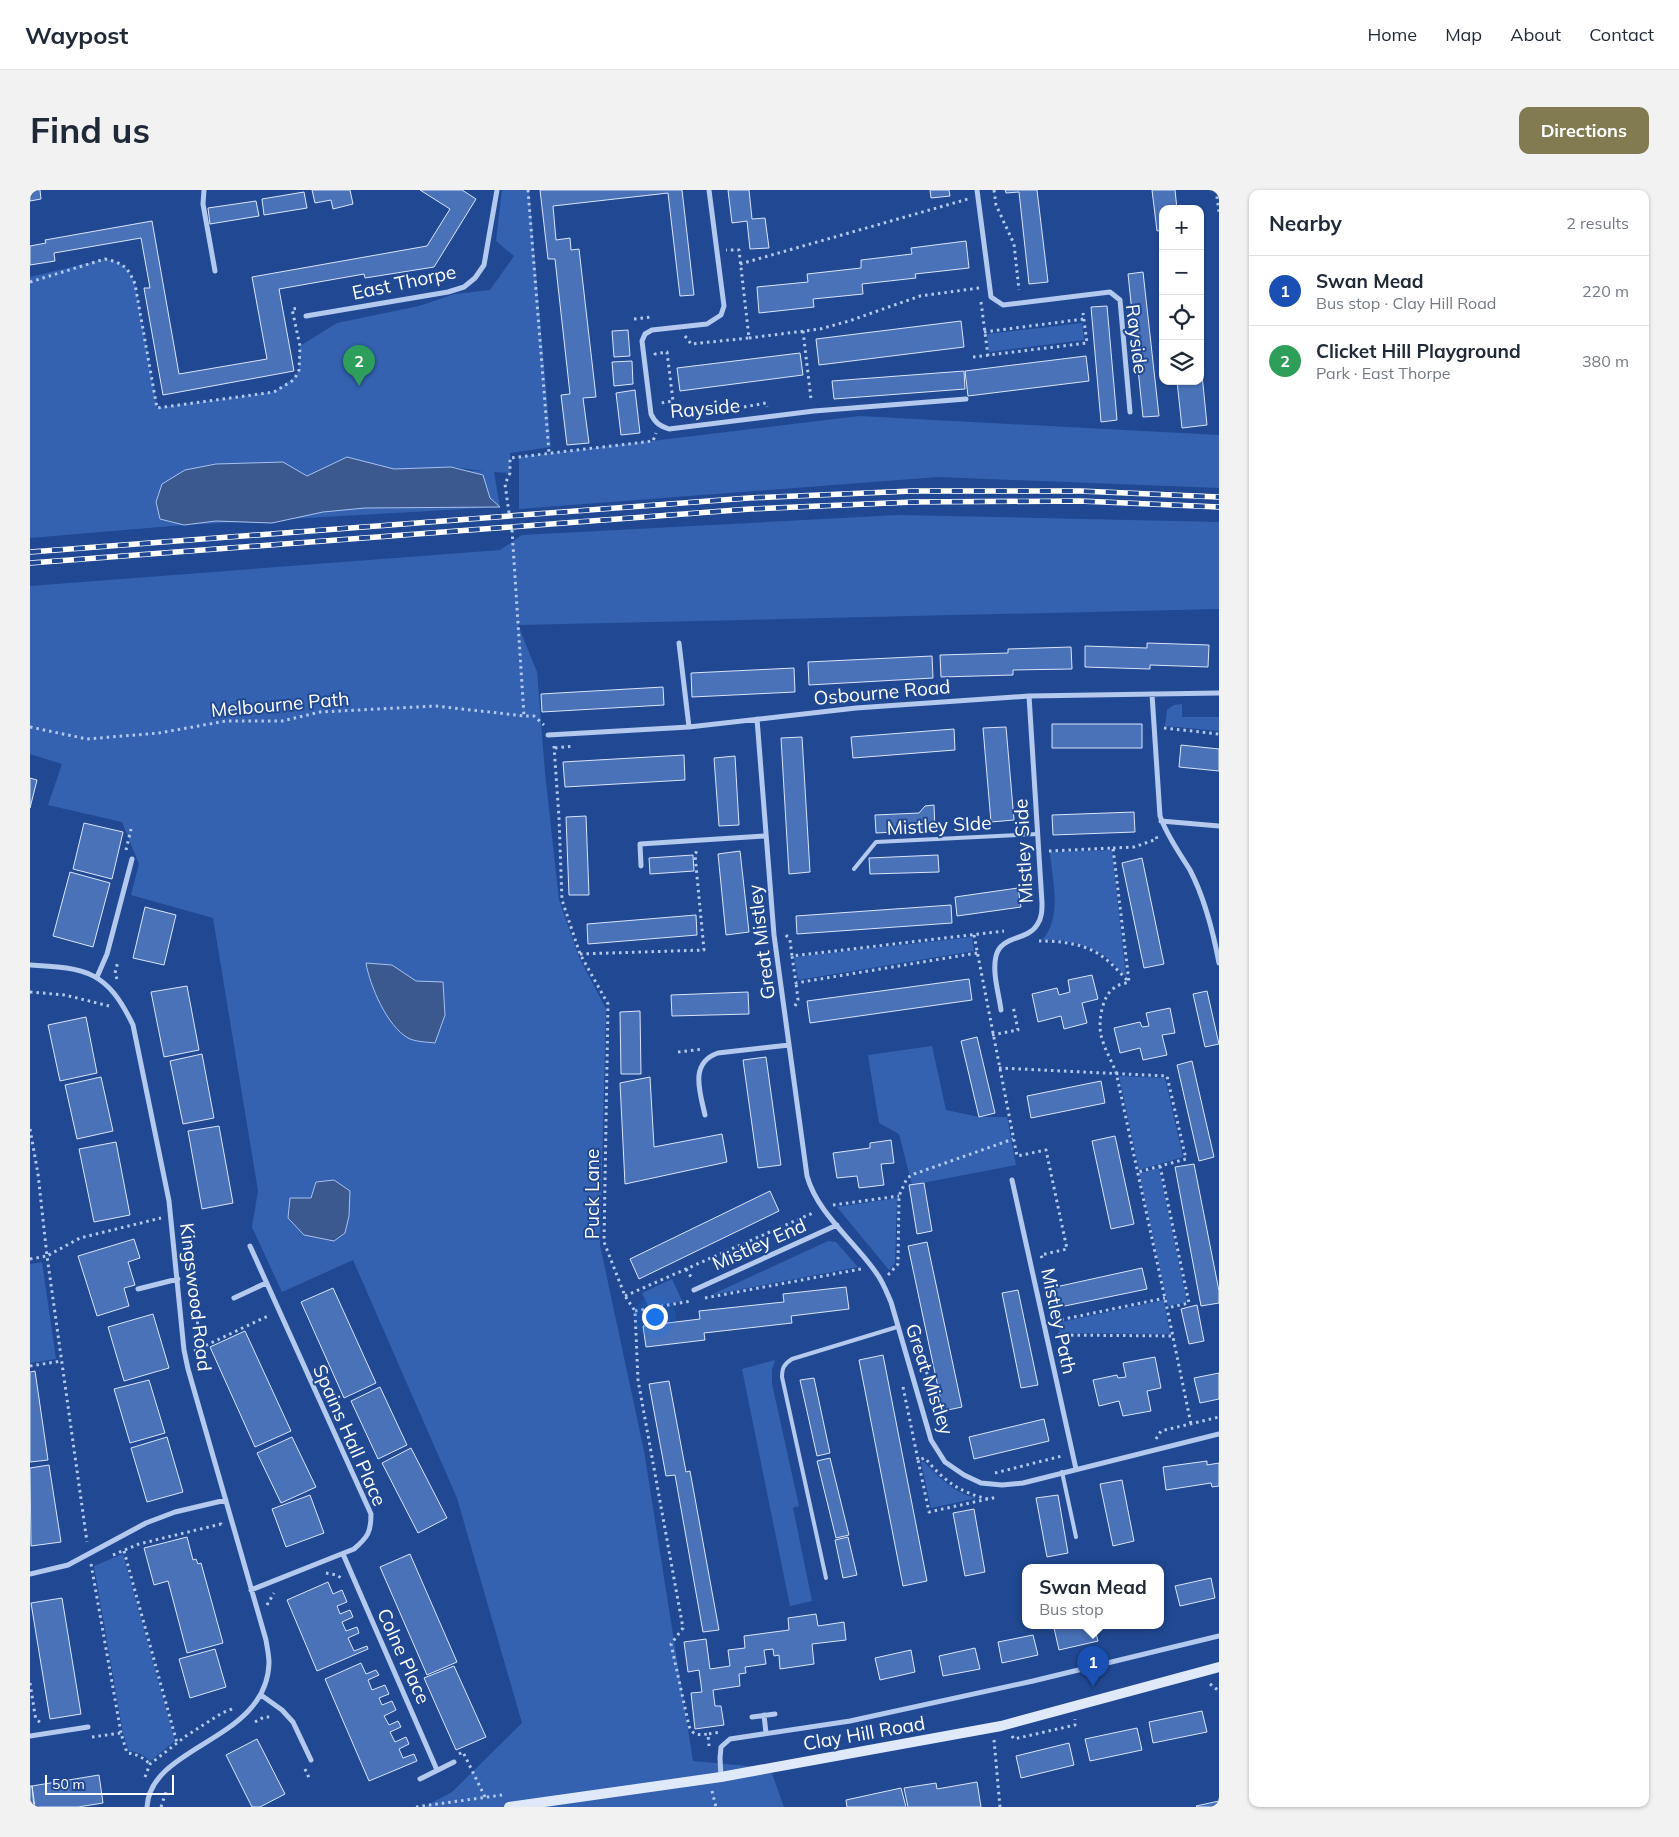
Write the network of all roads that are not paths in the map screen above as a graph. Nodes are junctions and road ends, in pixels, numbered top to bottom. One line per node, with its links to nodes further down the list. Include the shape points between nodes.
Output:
1 (204, 190): 5 (street, via 203,204)
2 (497, 190): 6 (street, East Thorpe, via 484,265 464,287)
3 (710, 190): 7 (street, Rayside, via 724,306 722,315 707,324 652,330 645,334 642,341 651,414 660,426 670,429 814,411)
4 (977, 190): 8 (street, Rayside, via 991,297 1003,305 1110,292 1120,300)
5 (215, 271)
6 (306, 316)
7 (966, 399)
8 (1130, 412)
9 (679, 643): 14 (street)
10 (1219, 693): 11 (street, Osbourne Road)
11 (1152, 694): 12 (street, Osbourne Road); 16 (street)
12 (1029, 696): 13 (street, Osbourne Road, via 856,708); 18 (street, Mistley Side)
13 (758, 719): 14 (street, Osbourne Road); 19 (street, Great Mistley)
14 (689, 727): 15 (street, Osbourne Road)
15 (548, 735)
16 (1161, 821): 17 (street); 23 (street, via 1198,888 1212,926)
17 (1219, 826)
18 (1038, 834): 22 (lane, Mistley SIde, via 876,842); 26 (street, Mistley Side, via 1041,915 1032,931 1004,943 998,950 995,971)
19 (765, 836): 21 (street, via 640,844); 27 (street, Great Mistley)
20 (132, 859): 25 (street, via 107,954)
21 (641, 866)
22 (854, 869)
23 (1219, 963)
24 (30, 965): 25 (street, via 58,966)
25 (97, 976): 32 (street, Kingswood Road, via 123,1004 133,1025 169,1202)
26 (1002, 1010)
27 (788, 1045): 28 (street, via 709,1056 699,1072); 30 (street, Great Mistley, via 807,1176 816,1200)
28 (705, 1115)
29 (1012, 1180): 39 (street, Mistley Path)
30 (837, 1225): 35 (street, Mistley End); 37 (street, Great Mistley, via 878,1274 891,1302)
31 (250, 1246): 33 (street, Spains Hall Place)
32 (178, 1279): 34 (street); 41 (street, Kingswood Road, via 188,1369)
33 (266, 1283): 36 (street); 43 (street, Spains Hall Place, via 371,1514 371,1527 366,1539)
34 (138, 1289)
35 (694, 1290)
36 (234, 1298)
37 (897, 1327): 40 (street, Great Mistley, via 931,1440 945,1462 980,1483 1002,1485); 45 (lane, via 792,1359 782,1368)
38 (1219, 1434): 39 (street, Great Mistley)
39 (1076, 1469): 40 (street, Great Mistley)
40 (1062, 1472): 42 (lane)
41 (226, 1500): 44 (street, via 175,1512 146,1523 68,1565); 46 (street, Kingswood Road)
42 (1076, 1537)
43 (343, 1554): 46 (street, Spains Hall Place); 58 (street, Colne Place)
44 (30, 1574)
45 (826, 1578)
46 (251, 1590): 49 (street, Kingswood Road, via 266,1640 269,1663)
47 (1219, 1636): 54 (street, via 869,1717)
48 (1219, 1668): 59 (street, Clay Hill Road, via 1001,1726)
49 (261, 1695): 56 (street, via 293,1722); 61 (street, Kingswood Road, via 238,1721 161,1775 153,1788)
50 (775, 1714): 51 (street)
51 (764, 1715): 52 (street); 54 (street)
52 (752, 1717)
53 (88, 1727): 55 (street)
54 (766, 1733): 59 (street, via 730,1739 722,1747)
55 (30, 1736)
56 (311, 1760)
57 (454, 1762): 58 (street)
58 (438, 1770): 60 (street)
59 (722, 1777): 62 (street, Clay Hill Road)
60 (420, 1778)
61 (148, 1807)
62 (509, 1807)

